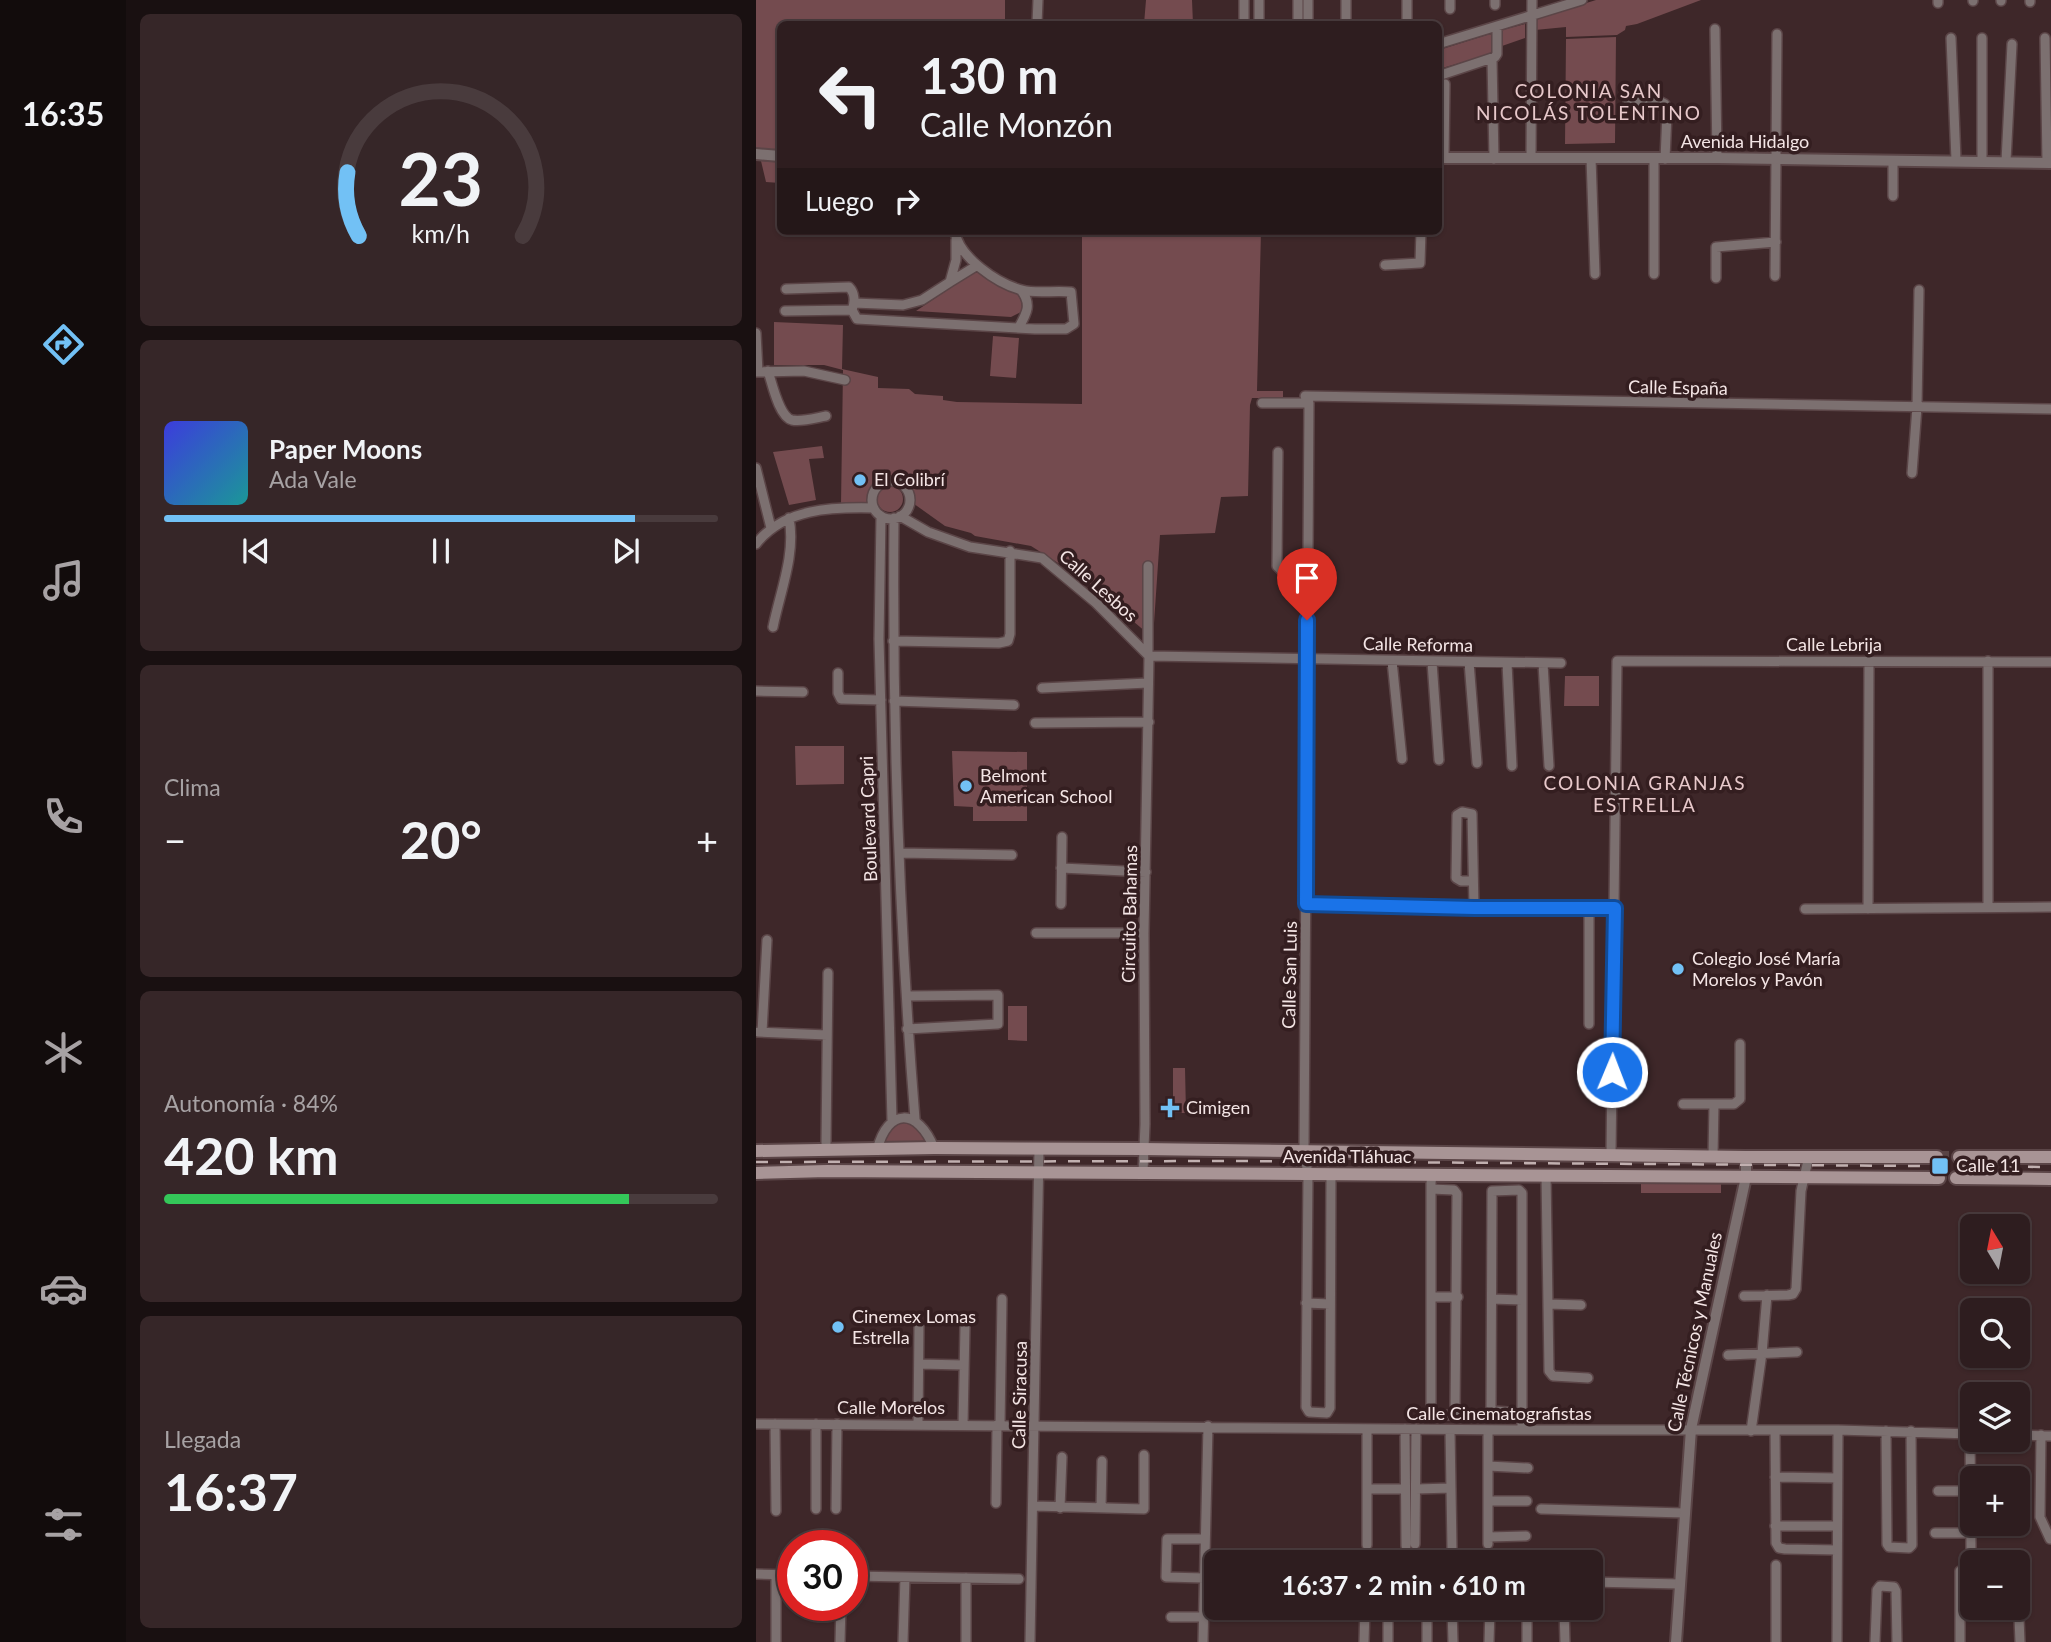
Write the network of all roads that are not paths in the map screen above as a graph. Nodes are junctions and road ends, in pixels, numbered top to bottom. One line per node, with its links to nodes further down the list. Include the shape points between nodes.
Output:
1 (1038, 0): 11 (street)
2 (1244, 0): 12 (street)
3 (1259, 0): 13 (street)
4 (1298, 0): 14 (street)
5 (1308, 0): 15 (street)
6 (1346, 0): 16 (street)
7 (1407, 0): 17 (street)
8 (1532, 0): 10 (street)
9 (1582, 0): 10 (street)
10 (1532, 15): 18 (street); 32 (street)
11 (1037, 21)
12 (1244, 21)
13 (1259, 21)
14 (1298, 21)
15 (1308, 21)
16 (1346, 21)
17 (1407, 21)
18 (1497, 26): 24 (street); 26 (street, via 1497,54)
19 (1715, 29): 34 (street)
20 (1777, 34): 35 (street)
21 (1951, 38): 38 (street)
22 (1982, 38): 40 (street)
23 (2045, 38): 42 (street)
24 (1442, 43)
25 (2012, 44): 41 (street)
26 (1492, 59): 27 (street); 36 (street)
27 (1442, 80)
28 (1628, 100): 37 (street, via 1665,104)
29 (756, 154): 30 (street)
30 (777, 156)
31 (1442, 158): 36 (street, Avenida Hidalgo)
32 (1531, 158): 33 (street, Avenida Hidalgo); 36 (street, Avenida Hidalgo)
33 (1591, 158): 37 (street, Avenida Hidalgo); 49 (street)
34 (1717, 158): 35 (street, Avenida Hidalgo); 37 (street, Avenida Hidalgo)
35 (1777, 158): 39 (street, Avenida Hidalgo); 46 (street)
36 (1494, 159)
37 (1660, 159): 50 (street)
38 (1956, 160): 39 (street, Avenida Hidalgo); 40 (street, Avenida Hidalgo)
39 (1893, 161): 43 (street)
40 (1982, 161): 41 (street, Avenida Hidalgo)
41 (2006, 161): 42 (street, Avenida Hidalgo)
42 (2049, 163)
43 (1893, 196)
44 (1421, 235): 47 (street, via 1420,263)
45 (956, 236): 48 (street); 53 (street)
46 (1776, 242): 51 (street); 52 (street, via 1716,247)
47 (1385, 265)
48 (976, 266): 53 (street); 55 (street)
49 (1595, 274)
50 (1654, 274)
51 (1775, 276)
52 (1716, 278)
53 (950, 282): 58 (street, via 914,304)
54 (786, 289): 58 (street, via 849,287)
55 (1021, 290): 59 (street, via 1029,306); 59 (street, via 1071,292 1074,324 1066,329)
56 (1919, 290): 65 (street)
57 (785, 311): 58 (street)
58 (854, 311): 59 (street)
59 (1019, 327)
60 (756, 333): 61 (street)
61 (761, 372): 62 (street, via 804,370); 67 (street, via 788,419)
62 (845, 380)
63 (1308, 399): 64 (street); 65 (street, Calle España); 79 (street, Calle San Luis)
64 (1262, 403)
65 (1917, 407): 66 (street, Calle España); 70 (street)
66 (2051, 409)
67 (826, 416)
68 (1278, 452): 79 (street, via 1277,566 1283,572)
69 (756, 468): 75 (street)
70 (1912, 473)
71 (874, 508): 72 (street); 73 (street, via 875,490 884,482 897,482 909,499 908,507); 74 (street, via 812,511)
72 (881, 516): 73 (street); 98 (street, Boulevard Capri)
73 (897, 517): 77 (street, Calle Lesbos, via 949,541); 81 (street, Boulevard Capri)
74 (789, 518): 75 (street); 80 (street, via 788,564)
75 (771, 528): 76 (street)
76 (756, 544)
77 (1010, 551): 81 (street, via 1008,640); 82 (street, Calle Lesbos, via 1042,558)
78 (1148, 566): 82 (street, Circuito Bahamas)
79 (1307, 571): 83 (street, Calle San Luis)
80 (773, 627)
81 (893, 641): 99 (street, Boulevard Capri)
82 (1148, 654): 83 (street, Calle Reforma); 94 (street, Circuito Bahamas)
83 (1306, 657): 85 (street, Calle Reforma); 115 (street, Calle San Luis)
84 (1869, 661): 88 (street, Calle Lebrija); 120 (street, Calle Lebrija, via 1617,661); 122 (street)
85 (1392, 662): 86 (street, Calle Reforma); 103 (street)
86 (1432, 662): 87 (street, Calle Reforma); 104 (street)
87 (1469, 662): 90 (street, Calle Reforma); 105 (street)
88 (1988, 662): 89 (street, Calle Lebrija); 116 (street)
89 (2051, 662)
90 (1507, 663): 91 (street, Calle Reforma); 106 (street)
91 (1543, 663): 92 (street, Calle Reforma); 107 (street)
92 (1561, 663)
93 (838, 673): 98 (street, via 841,699)
94 (1149, 683): 95 (street); 101 (street, Circuito Bahamas)
95 (1042, 688)
96 (756, 691): 97 (street)
97 (803, 692)
98 (881, 699): 136 (street, Boulevard Capri)
99 (894, 701): 100 (street); 109 (street, Boulevard Capri)
100 (1014, 705)
101 (1149, 722): 102 (street); 112 (street, Circuito Bahamas)
102 (1035, 723)
103 (1402, 759)
104 (1439, 760)
105 (1477, 763)
106 (1512, 766)
107 (1549, 766)
108 (1062, 837): 111 (street)
109 (900, 853): 110 (street); 127 (street, Boulevard Capri)
110 (1012, 855)
111 (1061, 867): 112 (street); 114 (street)
112 (1146, 872): 124 (street, Circuito Bahamas)
113 (1473, 881): 113 (street, via 1472,814 1462,812 1457,816 1456,878); 118 (street)
114 (1061, 904)
115 (1306, 904): 118 (street); 142 (street, Calle San Luis)
116 (1988, 907): 117 (street); 122 (street)
117 (2051, 907)
118 (1474, 908): 119 (street)
119 (1589, 908): 120 (street); 128 (street)
120 (1615, 908): 144 (street)
121 (1805, 909): 122 (street)
122 (1868, 909)
123 (1036, 933): 124 (street)
124 (1144, 933): 140 (street, Circuito Bahamas)
125 (767, 940): 130 (street)
126 (828, 973): 131 (street)
127 (906, 996): 129 (street, Boulevard Capri); 129 (street, via 998,996 998,1024)
128 (1589, 1024)
129 (907, 1030): 135 (street, Boulevard Capri)
130 (759, 1032): 131 (street)
131 (827, 1035): 137 (street)
132 (1740, 1044): 134 (street, via 1740,1099 1734,1104)
133 (1683, 1104): 134 (street)
134 (1714, 1104): 145 (street)
135 (915, 1119): 136 (street); 138 (street)
136 (892, 1121): 141 (street, via 883,1130)
137 (827, 1143)
138 (934, 1148): 139 (main road, Avenida Tláhuac); 141 (main road, Avenida Tláhuac)
139 (1039, 1149): 140 (main road, Avenida Tláhuac); 153 (street, Calle Siracusa)
140 (1143, 1149): 142 (main road, Avenida Tláhuac); 151 (street, Circuito Bahamas)
141 (877, 1150): 143 (main road, Avenida Tláhuac)
142 (1304, 1150): 144 (main road, Avenida Tláhuac); 154 (street, Calle San Luis)
143 (756, 1152)
144 (1611, 1154): 145 (main road, Avenida Tláhuac)
145 (1713, 1156): 147 (main road, Avenida Tláhuac)
146 (1809, 1156): 147 (main road, Avenida Tláhuac); 148 (main road, Avenida Tláhuac); 159 (street)
147 (1746, 1157): 158 (street, Calle Técnicos y Manuales)
148 (1937, 1157)
149 (1959, 1157): 150 (main road)
150 (2051, 1157)
151 (1143, 1172): 153 (main road, Avenida Tláhuac); 154 (main road, Avenida Tláhuac)
152 (756, 1173): 153 (main road, Avenida Tláhuac)
153 (1039, 1173): 191 (street, Calle Siracusa)
154 (1308, 1174): 155 (main road, Avenida Tláhuac); 171 (street, Calle San Luis)
155 (1331, 1174): 156 (main road, Avenida Tláhuac); 172 (street)
156 (1432, 1175): 157 (main road, Avenida Tláhuac); 163 (street)
157 (1546, 1175): 158 (main road, Avenida Tláhuac); 173 (street)
158 (1746, 1177): 159 (main road, Avenida Tláhuac); 196 (street, Calle Técnicos y Manuales)
159 (1804, 1178): 160 (main road, Avenida Tláhuac); 164 (street, via 1797,1289 1788,1295)
160 (1939, 1178)
161 (1956, 1178): 162 (main road)
162 (2051, 1179)
163 (1431, 1189): 166 (street); 167 (street, via 1454,1189 1457,1194)
164 (1767, 1295): 165 (street); 178 (street)
165 (1744, 1296)
166 (1431, 1297): 167 (street); 167 (street, via 1433,1415 1455,1412)
167 (1458, 1297)
168 (1002, 1299): 190 (street)
169 (1492, 1299): 170 (street); 170 (street, via 1491,1192 1520,1191); 183 (street, via 1491,1408)
170 (1522, 1300): 183 (street)
171 (1306, 1303): 172 (street); 172 (street, Calle San Luis, via 1306,1407 1309,1412 1326,1413 1330,1408)
172 (1330, 1304)
173 (1548, 1304): 174 (street); 182 (street, via 1549,1371 1553,1376)
174 (1581, 1304)
175 (919, 1325): 180 (street)
176 (965, 1326): 181 (street)
177 (1797, 1352): 178 (street)
178 (1762, 1353): 179 (street); 200 (street)
179 (1728, 1355)
180 (919, 1364): 181 (street); 188 (street)
181 (964, 1365): 189 (street)
182 (1588, 1378)
183 (1522, 1413): 199 (street)
184 (756, 1424): 185 (street, Calle Morelos)
185 (775, 1424): 186 (street, Calle Morelos); 228 (street)
186 (816, 1424): 187 (street, Calle Morelos); 225 (street)
187 (837, 1424): 188 (street, Calle Morelos); 226 (street)
188 (918, 1424): 189 (street, Calle Morelos)
189 (964, 1424): 190 (street, Calle Morelos)
190 (999, 1425): 191 (street, Calle Morelos); 221 (street)
191 (1030, 1425): 192 (street, Calle Cinematografistas); 222 (street, Calle Siracusa)
192 (1208, 1426): 193 (street, Calle Cinematografistas); 236 (street)
193 (1367, 1429): 194 (street, Calle Cinematografistas); 215 (street)
194 (1405, 1429): 195 (street, Calle Cinematografistas); 216 (street)
195 (1416, 1429): 197 (street, Calle Cinematografistas); 216 (street)
196 (1691, 1429): 199 (street, Calle Cinematografistas); 200 (street, Calle Cinematografistas); 229 (street, Calle Técnicos y Manuales)
197 (1450, 1430): 198 (street, Calle Cinematografistas); 214 (street)
198 (1488, 1430): 199 (street, Calle Cinematografistas); 210 (street)
199 (1522, 1430)
200 (1751, 1430): 201 (street, Calle Cinematografistas)
201 (1775, 1430): 202 (street, Calle Cinematografistas); 212 (street)
202 (1838, 1430): 203 (street, Calle Cinematografistas); 213 (street)
203 (1886, 1431): 204 (street, Calle Cinematografistas); 204 (street, via 1887,1544 1909,1548)
204 (1911, 1431): 205 (street, Calle Cinematografistas)
205 (1960, 1433)
206 (2046, 1436): 237 (street, via 2040,1517)
207 (1144, 1455): 224 (street, via 1144,1509)
208 (1062, 1457): 223 (street)
209 (1102, 1461): 224 (street)
210 (1488, 1466): 211 (street); 219 (street)
211 (1528, 1468)
212 (1775, 1477): 213 (street); 230 (street)
213 (1838, 1478): 231 (street)
214 (1451, 1488): 216 (street); 241 (street)
215 (1367, 1489): 216 (street); 238 (street)
216 (1410, 1489): 239 (street)
217 (1938, 1491): 218 (street)
218 (1960, 1491)
219 (1488, 1501): 220 (street); 234 (street, via 1488,1540)
220 (1527, 1501)
221 (996, 1503)
222 (1034, 1506): 223 (street); 271 (street, Calle Siracusa)
223 (1060, 1508): 224 (street)
224 (1101, 1508)
225 (816, 1509)
226 (836, 1509)
227 (1541, 1509): 229 (street)
228 (776, 1511)
229 (1685, 1513): 253 (street, Calle Técnicos y Manuales)
230 (1775, 1526): 231 (street); 242 (street, via 1779,1548)
231 (1837, 1526): 242 (street)
232 (1935, 1533): 233 (street)
233 (1960, 1533)
234 (1526, 1536)
235 (1970, 1536): 243 (street)
236 (1205, 1539): 240 (street); 250 (street, via 1167,1539 1166,1577)
237 (2050, 1539)
238 (1367, 1545)
239 (1410, 1545)
240 (1205, 1550)
241 (1452, 1550)
242 (1837, 1550): 281 (street)
243 (1971, 1550)
244 (1776, 1565): 280 (street)
245 (756, 1574): 246 (street)
246 (776, 1575): 267 (street)
247 (868, 1576): 248 (street)
248 (905, 1577): 249 (street); 269 (street)
249 (966, 1578): 251 (street); 270 (street)
250 (1204, 1578): 255 (street)
251 (1019, 1579)
252 (1603, 1582): 253 (street)
253 (1680, 1584): 279 (street, Calle Técnicos y Manuales)
254 (1171, 1617): 255 (street)
255 (1203, 1617): 272 (street)
256 (1365, 1620): 273 (street)
257 (1388, 1620): 274 (street)
258 (1427, 1620): 275 (street)
259 (1452, 1620): 276 (street)
260 (1490, 1620): 277 (street)
261 (1527, 1620): 278 (street)
262 (1564, 1620): 266 (street)
263 (1960, 1620): 284 (street)
264 (2019, 1620): 285 (street)
265 (841, 1621): 268 (street)
266 (1564, 1641)
267 (776, 1642)
268 (840, 1642)
269 (904, 1642)
270 (966, 1642)
271 (1030, 1642)
272 (1203, 1642)
273 (1364, 1642)
274 (1388, 1642)
275 (1427, 1642)
276 (1453, 1642)
277 (1489, 1642)
278 (1527, 1642)
279 (1676, 1642)
280 (1776, 1642)
281 (1837, 1642)
282 (1875, 1642): 283 (street, via 1880,1586 1896,1591)
283 (1897, 1642)
284 (1960, 1642)
285 (2020, 1642)

